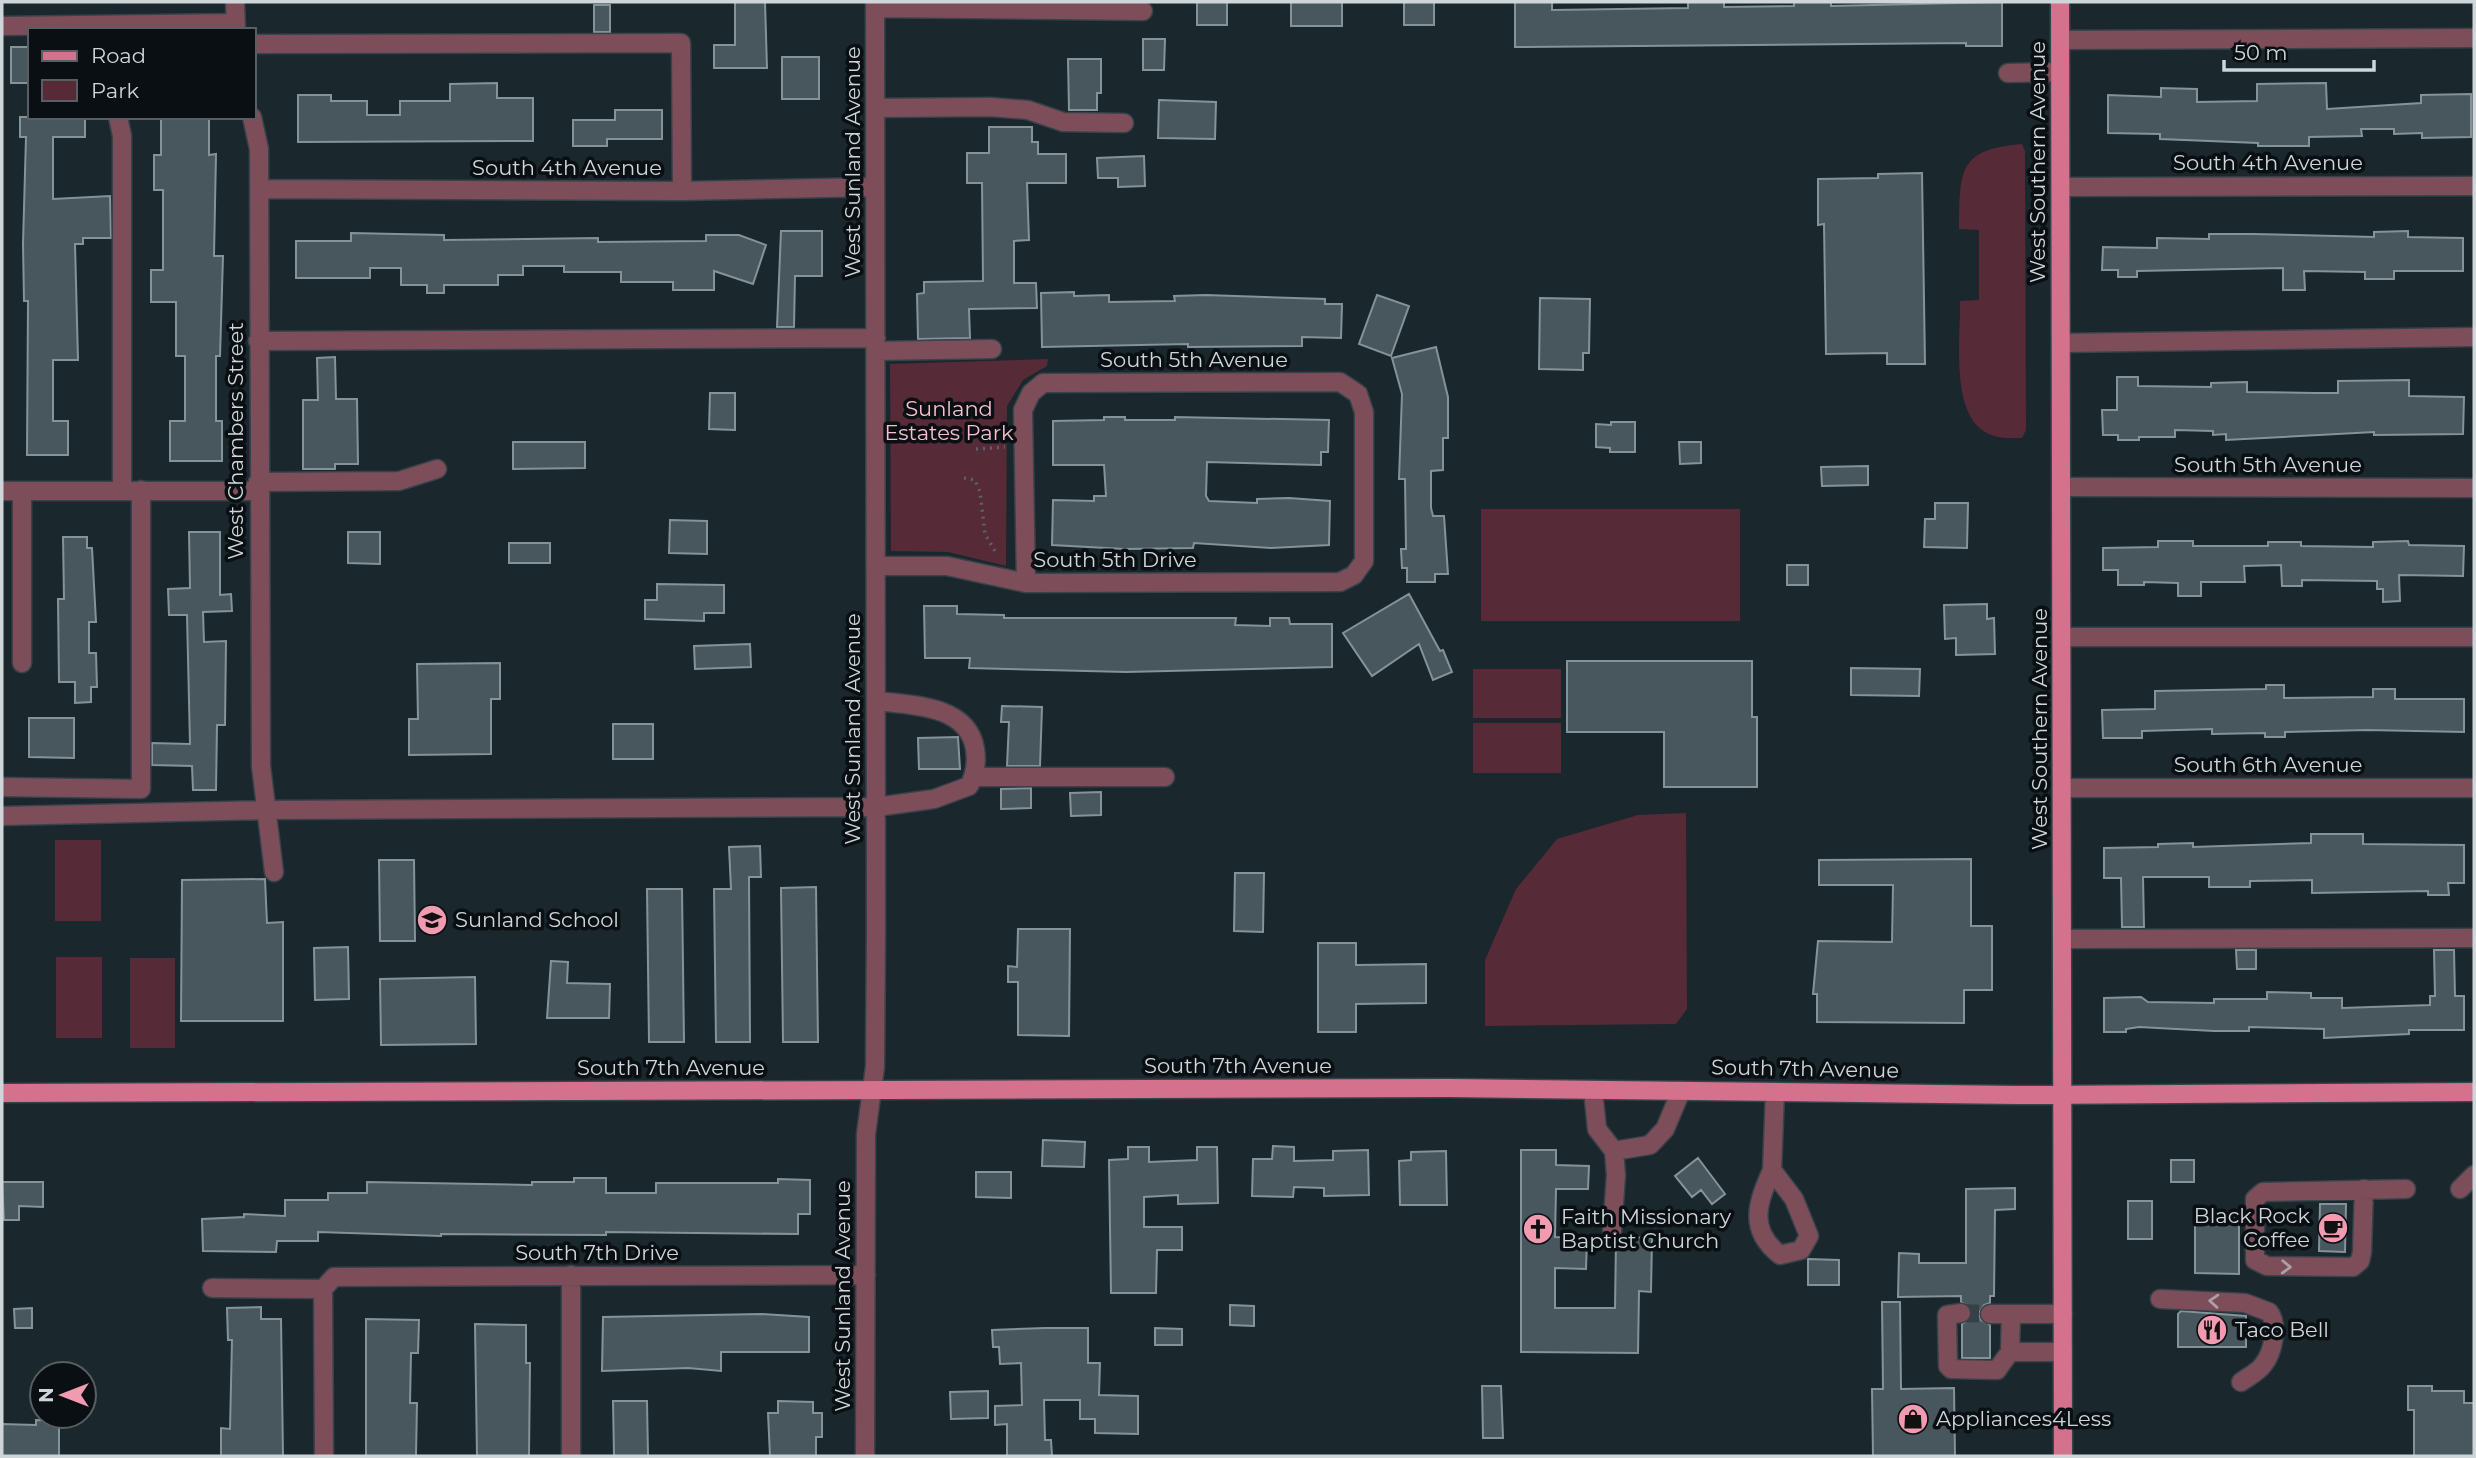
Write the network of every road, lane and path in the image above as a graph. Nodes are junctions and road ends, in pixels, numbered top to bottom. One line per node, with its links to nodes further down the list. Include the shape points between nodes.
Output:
1 (234, 2): 7 (street)
2 (2060, 2): 10 (main road, West Southern Avenue)
3 (875, 5): 4 (street); 14 (street, West Sunland Avenue)
4 (1018, 5): 5 (street)
5 (1143, 11)
6 (2, 26): 8 (street)
7 (235, 26): 8 (street)
8 (99, 27)
9 (2474, 38): 10 (street)
10 (2060, 40): 12 (main road, West Southern Avenue)
11 (256, 44): 22 (street, via 681,44)
12 (2060, 72): 13 (street); 20 (main road, West Southern Avenue)
13 (2008, 73)
14 (875, 108): 17 (street, via 990,107 1028,110 1063,122); 19 (street, West Sunland Avenue)
15 (118, 119): 35 (street)
16 (253, 119): 21 (street, West Chambers Street)
17 (1124, 123)
18 (2474, 186): 20 (street, South 4th Avenue)
19 (875, 187): 22 (street, South 4th Avenue); 26 (street, West Sunland Avenue)
20 (2061, 187): 25 (main road, West Southern Avenue)
21 (259, 189): 22 (street, South 4th Avenue); 24 (street, West Chambers Street)
22 (682, 191)
23 (2474, 337): 25 (street)
24 (258, 341): 26 (street); 32 (street, West Chambers Street)
25 (2063, 344): 33 (main road, West Southern Avenue)
26 (876, 345): 27 (street); 40 (street, West Sunland Avenue)
27 (992, 349)
28 (1005, 447): 29 (path)
29 (976, 449)
30 (437, 469): 32 (street, via 399,481)
31 (964, 478): 39 (path, via 979,485 983,525)
32 (258, 486): 36 (street); 53 (street, West Chambers Street, via 261,766)
33 (2063, 487): 34 (street, South 5th Avenue); 43 (main road, West Southern Avenue)
34 (2474, 488)
35 (122, 489): 36 (street); 38 (street)
36 (141, 490): 49 (street, via 141,789)
37 (2, 491): 38 (street)
38 (22, 491): 45 (street)
39 (995, 551)
40 (876, 566): 42 (street, South 5th Drive, via 947,566); 46 (street, West Sunland Avenue)
41 (1354, 575): 42 (street, South 5th Drive, via 1340,582); 42 (street, South 5th Avenue, via 1364,561 1364,412 1358,394 1340,382 1043,383 1031,393 1023,410)
42 (1026, 583)
43 (2063, 637): 44 (street); 50 (main road, West Southern Avenue)
44 (2474, 637)
45 (22, 663)
46 (876, 701): 47 (street, via 940,711 959,720 973,736); 52 (street, West Sunland Avenue)
47 (974, 777): 48 (street); 52 (street, via 969,786 954,794)
48 (1166, 777)
49 (2, 787)
50 (2062, 788): 51 (street, South 6th Avenue); 57 (main road, West Southern Avenue)
51 (2474, 788)
52 (876, 807): 53 (street); 59 (street, West Sunland Avenue)
53 (268, 810): 54 (street); 55 (street, West Chambers Street)
54 (2, 816)
55 (274, 872)
56 (2474, 938): 57 (street)
57 (2063, 939): 64 (main road, West Southern Avenue)
58 (1593, 1090): 59 (main road, South 7th Avenue); 60 (main road, South 7th Avenue); 65 (street, via 1597,1129)
59 (871, 1091): 63 (main road, South 7th Avenue); 73 (street, West Sunland Avenue, via 866,1134)
60 (1681, 1091): 61 (main road, South 7th Avenue); 65 (street, via 1665,1129 1650,1145)
61 (1775, 1092): 64 (main road, South 7th Avenue); 66 (street)
62 (2474, 1092): 64 (main road, South 7th Avenue)
63 (2, 1093)
64 (2063, 1094): 80 (main road, West Southern Avenue)
65 (1614, 1151): 71 (street)
66 (1772, 1170)
67 (2474, 1175): 70 (street)
68 (2364, 1189): 68 (street, one-way to 68, via 2263,1192 2255,1199 2255,1260 2267,1266 2353,1267 2362,1252); 69 (street)
69 (2406, 1189)
70 (2460, 1189)
71 (1612, 1231)
72 (570, 1275): 73 (street, South 7th Drive); 74 (street, South 7th Drive, via 339,1276); 85 (street)
73 (866, 1275): 86 (street, West Sunland Avenue)
74 (326, 1285): 75 (street, South 7th Drive); 84 (street)
75 (212, 1288)
76 (2160, 1298): 83 (street, one-way to 76, via 2263,1366 2270,1353 2274,1327 2269,1312 2245,1303)
77 (1961, 1313): 81 (street, via 1947,1315 1951,1369 1997,1370)
78 (1990, 1314): 79 (street)
79 (2011, 1314): 80 (street); 81 (street)
80 (2063, 1314): 82 (main road, West Southern Avenue)
81 (2010, 1352): 82 (street)
82 (2063, 1352): 87 (main road, West Southern Avenue)
83 (2241, 1382)
84 (324, 1456)
85 (570, 1456)
86 (865, 1456)
87 (2063, 1456)

